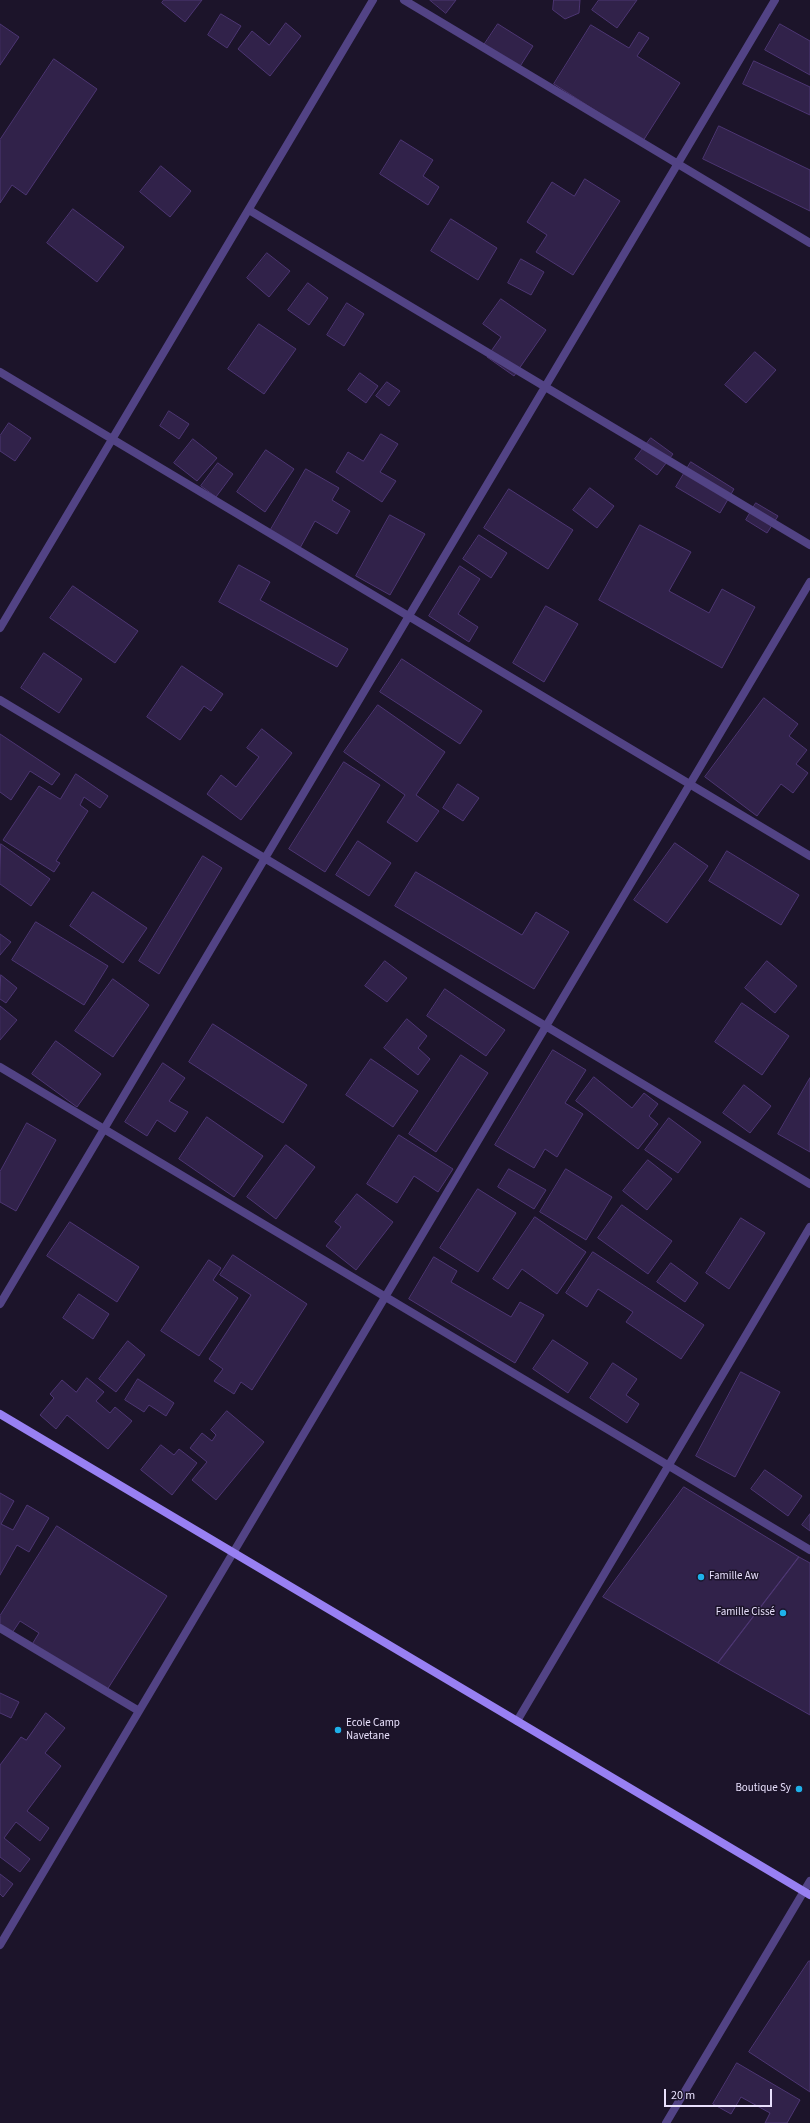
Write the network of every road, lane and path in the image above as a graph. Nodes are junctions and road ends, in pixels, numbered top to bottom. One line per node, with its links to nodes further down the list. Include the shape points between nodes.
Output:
1 (373, 0): 5 (street)
2 (404, 0): 4 (street)
3 (775, 0): 4 (street)
4 (678, 164): 6 (street); 8 (street)
5 (249, 210): 8 (street); 9 (street)
6 (810, 243)
7 (0, 372): 9 (street)
8 (545, 387): 10 (street); 12 (street)
9 (112, 439): 12 (street); 13 (street)
10 (810, 545)
11 (810, 582): 15 (street)
12 (409, 616): 15 (street); 17 (street)
13 (0, 628)
14 (0, 700): 17 (street)
15 (689, 784): 16 (street); 18 (street)
16 (810, 856)
17 (265, 858): 18 (street); 20 (street)
18 (546, 1026): 21 (street); 23 (street)
19 (0, 1067): 20 (street)
20 (104, 1129): 23 (street); 24 (street)
21 (810, 1184)
22 (810, 1227): 26 (street)
23 (385, 1297): 26 (street); 28 (street)
24 (0, 1304)
25 (0, 1414): 28 (street)
26 (668, 1466): 27 (street); 31 (street)
27 (810, 1550)
28 (233, 1552): 30 (street); 31 (street)
29 (0, 1628): 30 (street)
30 (139, 1711): 34 (street)
31 (517, 1721): 33 (street)
32 (810, 1881): 33 (street)
33 (807, 1893): 35 (street)
34 (0, 1946)
35 (666, 2123)

